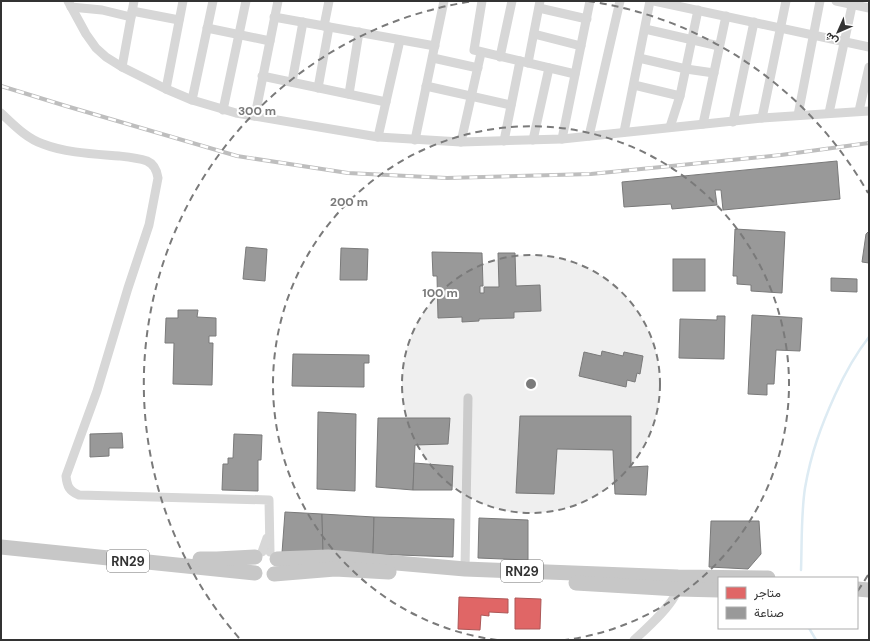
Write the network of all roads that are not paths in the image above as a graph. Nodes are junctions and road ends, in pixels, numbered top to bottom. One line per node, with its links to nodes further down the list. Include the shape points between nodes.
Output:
1 (134, 1): 23 (street)
2 (183, 1): 27 (street)
3 (213, 1): 31 (street)
4 (246, 1): 35 (street)
5 (278, 1): 25 (street)
6 (329, 1): 30 (street)
7 (444, 1): 42 (street)
8 (482, 1): 46 (street, via 474,50)
9 (512, 1): 47 (street)
10 (590, 1): 26 (street)
11 (620, 1): 82 (street)
12 (650, 1): 33 (street)
13 (654, 1): 22 (street)
14 (786, 1): 32 (street)
15 (820, 1): 37 (street)
16 (836, 1): 17 (street)
17 (853, 3): 21 (street); 41 (street)
18 (69, 4): 20 (street); 51 (street, via 96,48)
19 (540, 5): 26 (street); 36 (street)
20 (103, 6): 23 (street)
21 (869, 8)
22 (698, 10): 24 (street); 38 (street)
23 (131, 14): 27 (street); 51 (street)
24 (726, 16): 29 (street); 44 (street)
25 (274, 17): 28 (street); 40 (street)
26 (587, 19): 43 (street)
27 (179, 20): 63 (street)
28 (303, 22): 30 (street); 59 (street)
29 (754, 22): 32 (street); 78 (street)
30 (327, 27): 34 (street); 62 (street)
31 (208, 28): 35 (street); 67 (street)
32 (781, 28): 37 (street); 77 (street)
33 (645, 29): 38 (street); 49 (street)
34 (359, 32): 39 (street); 64 (street)
35 (240, 34): 40 (street); 70 (street)
36 (534, 34): 43 (street); 50 (street)
37 (814, 35): 41 (street); 75 (street)
38 (692, 39): 44 (street); 55 (street)
39 (400, 40): 42 (street); 68 (street)
40 (270, 41): 58 (street)
41 (844, 42): 45 (street); 74 (street)
42 (435, 46): 48 (street)
43 (581, 46): 57 (street)
44 (719, 46): 56 (street)
45 (869, 47)
46 (482, 53): 47 (street); 53 (street)
47 (500, 57): 50 (street)
48 (432, 58): 53 (street); 61 (street)
49 (639, 58): 55 (street); 60 (street)
50 (524, 62): 54 (street); 69 (street)
51 (122, 67): 63 (street)
52 (869, 67): 72 (street)
53 (478, 68): 65 (street)
54 (549, 68): 57 (street); 86 (street)
55 (686, 69): 56 (street); 66 (street)
56 (714, 73): 79 (street)
57 (575, 74): 84 (street)
58 (262, 76): 59 (street); 76 (street)
59 (292, 82): 62 (street)
60 (634, 85): 66 (street); 81 (street)
61 (426, 86): 65 (street); 85 (street)
62 (318, 88): 64 (street)
63 (166, 89): 67 (street)
64 (348, 94): 68 (street)
65 (472, 96): 69 (street); 88 (street)
66 (680, 96): 80 (street)
67 (192, 100): 70 (street)
68 (386, 102): 83 (street)
69 (511, 105): 87 (street)
70 (223, 110): 76 (street)
71 (869, 110): 72 (street)
72 (859, 111): 74 (street)
73 (1, 113): 92 (street, via 24,134 41,144 139,159 148,162 158,174 149,225 97,391 66,476 69,489 79,495 269,500)
74 (829, 113): 75 (street)
75 (798, 115): 77 (street)
76 (255, 116): 83 (street)
77 (762, 118): 78 (street)
78 (732, 122): 79 (street)
79 (703, 124): 80 (street)
80 (670, 128): 81 (street)
81 (624, 132): 82 (street)
82 (589, 136): 84 (street)
83 (378, 137): 85 (street)
84 (562, 139): 86 (street)
85 (415, 140): 88 (street)
86 (533, 140): 87 (street)
87 (504, 141): 88 (street)
88 (461, 142)
89 (468, 398): 93 (street)
90 (1, 536): 92 (highway, RN29, via 192,558)
91 (1, 547): 94 (highway, RN29)
92 (266, 555): 93 (highway, RN29, via 328,557); 94 (highway, via 252,565); 95 (highway, via 278,567)
93 (466, 569): 96 (highway, RN29)
94 (255, 573): 95 (highway, RN29, via 264,578)
95 (274, 574): 96 (highway, RN29, via 335,569)
96 (544, 576): 98 (highway, RN29)
97 (718, 581): 98 (highway, RN29)
98 (678, 583): 99 (highway, RN29); 100 (street, via 672,601)
99 (718, 590)
100 (634, 640)

